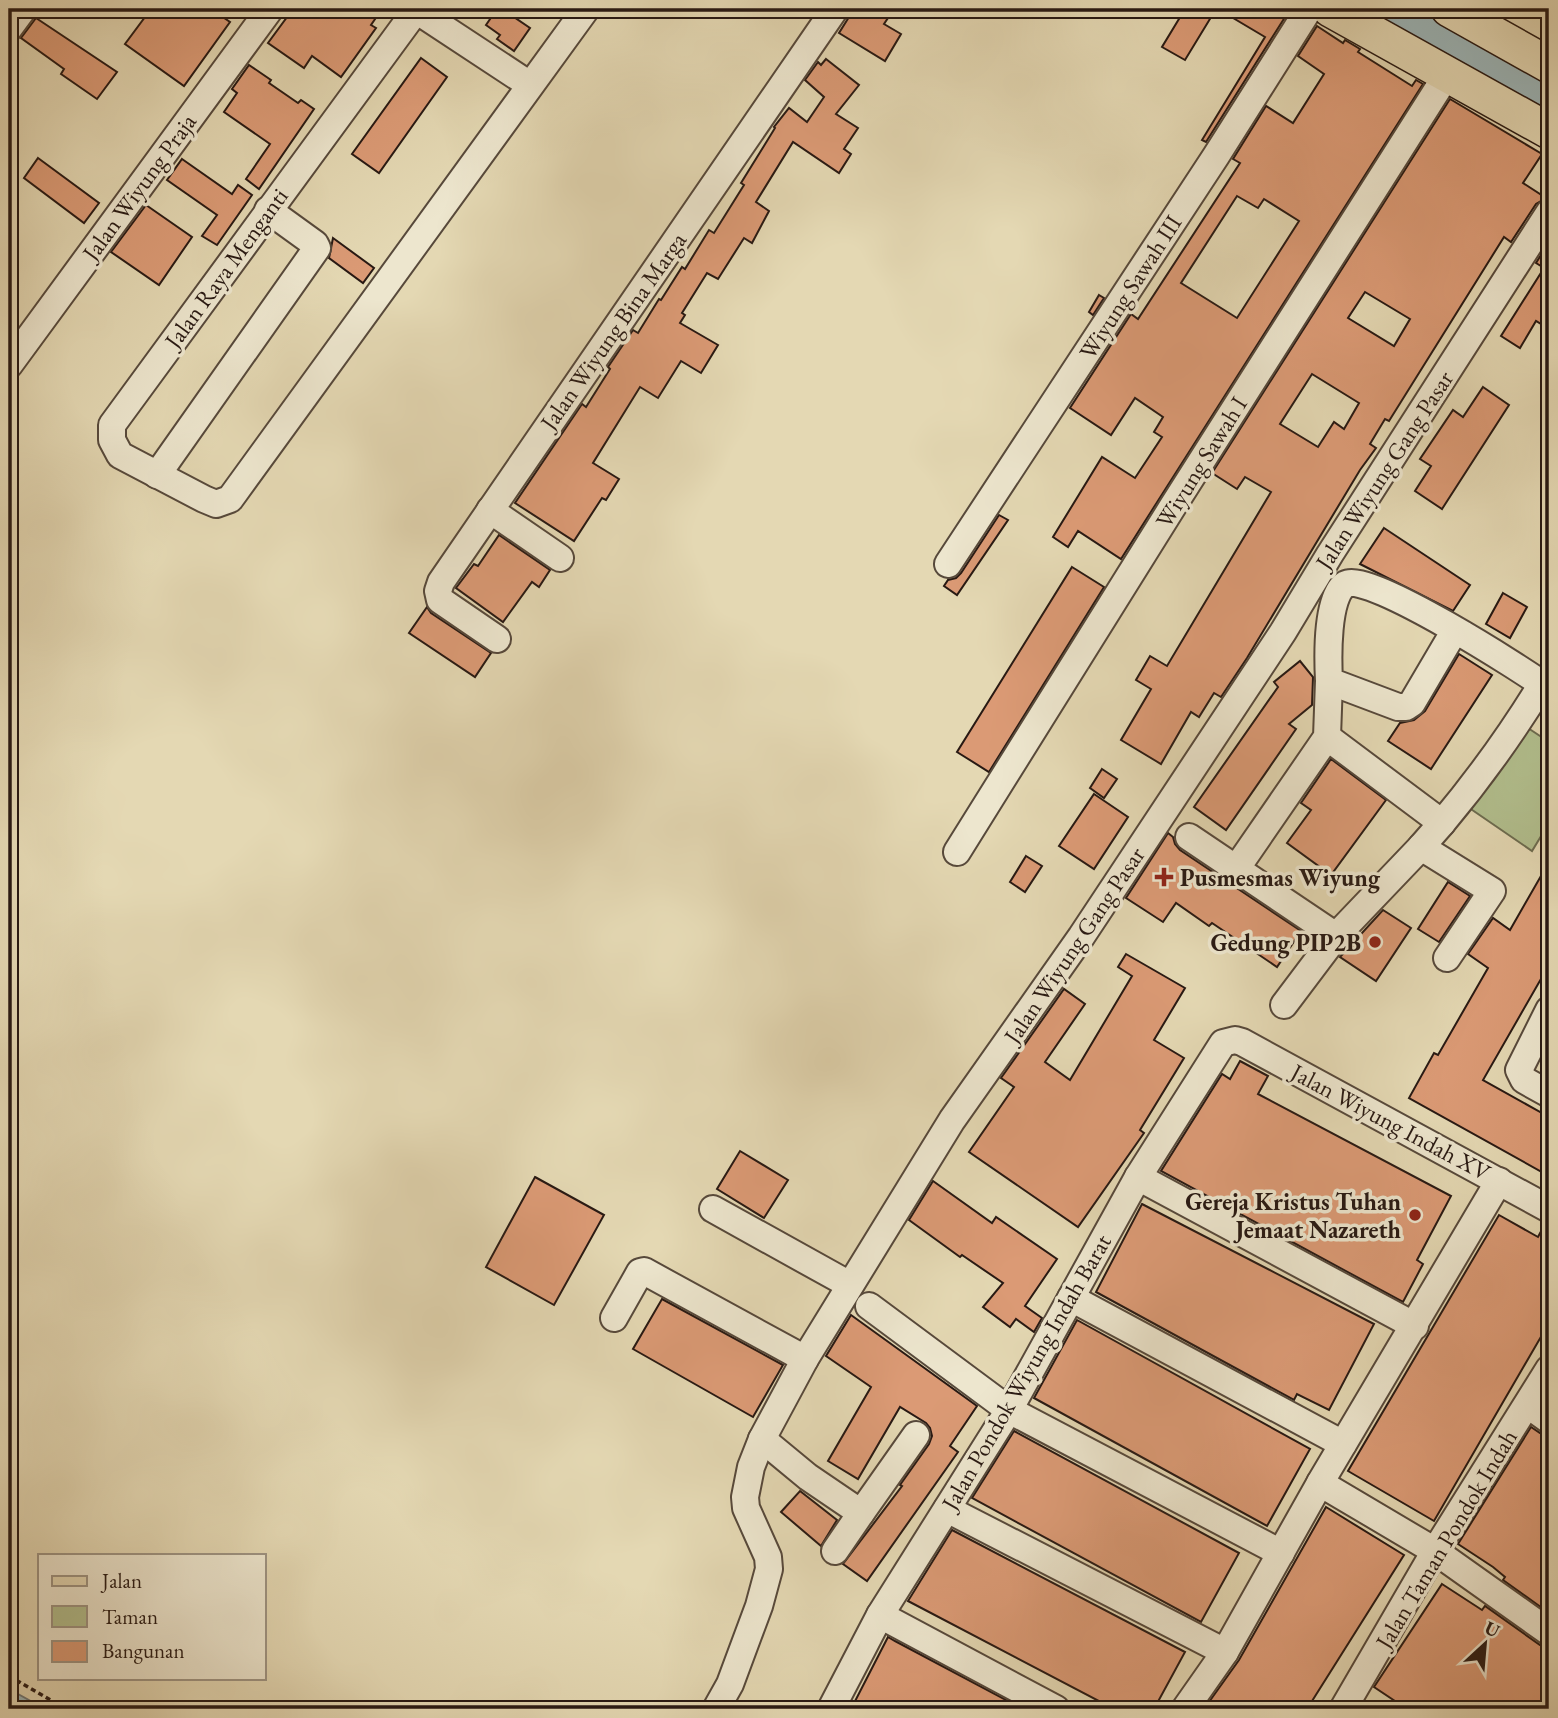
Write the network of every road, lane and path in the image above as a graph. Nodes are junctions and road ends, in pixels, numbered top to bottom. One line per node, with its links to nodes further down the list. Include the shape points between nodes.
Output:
1 (23, 9): 9 (street)
2 (270, 9): 16 (street, Jalan Wiyung Praja)
3 (586, 9): 12 (street)
4 (835, 9): 18 (street, Jalan Wiyung Bina Marga)
5 (1309, 9): 20 (street, Wiyung Sawah III)
6 (1330, 9): 11 (main road)
7 (1449, 9): 10 (main road)
8 (417, 10): 12 (street); 14 (street, Jalan Raya Menganti)
9 (9, 29)
10 (1549, 65)
11 (1448, 73): 13 (main road); 31 (street, Wiyung Sawah I)
12 (530, 85): 17 (street, Jalan Raya Menganti, via 230,499 216,504)
13 (1549, 131)
14 (268, 210): 17 (street, Jalan Raya Menganti, via 112,425 112,440 120,455); 17 (street, via 317,248)
15 (1549, 213): 21 (street, Jalan Wiyung Gang Pasar)
16 (9, 365)
17 (156, 475)
18 (490, 510): 19 (street); 24 (street, Jalan Wiyung Bina Marga, via 438,591 440,600)
19 (560, 558)
20 (948, 564)
21 (1316, 576): 22 (street); 43 (street, Jalan Wiyung Gang Pasar, via 1081,937 952,1120)
22 (1339, 592): 23 (street, via 1352,582 1371,586); 25 (street, via 1328,647)
23 (1455, 630): 25 (street, via 1406,707); 26 (street)
24 (497, 639)
25 (1329, 681): 27 (street)
26 (1546, 686): 28 (street)
27 (1328, 737): 28 (street); 32 (street)
28 (1442, 823): 30 (street)
29 (1189, 837): 32 (street)
30 (1421, 847): 33 (street); 34 (street, via 1492,891)
31 (957, 852)
32 (1236, 869): 33 (street)
33 (1336, 936): 35 (street)
34 (1447, 958)
35 (1284, 1005)
36 (1549, 1010): 38 (street, via 1519,1070 1524,1080)
37 (1230, 1041): 39 (street, Jalan Pondok Wiyung Indah Barat, via 1219,1048); 40 (street, Jalan Wiyung Indah XV, via 1242,1042)
38 (1549, 1094)
39 (1138, 1177): 44 (street, Jalan Pondok Wiyung Indah Barat); 47 (street)
40 (1499, 1181): 42 (street, Jalan Wiyung Indah XV); 47 (street)
41 (713, 1209): 43 (street)
42 (1549, 1209)
43 (850, 1285): 48 (street, Jalan Wiyung Gang Pasar)
44 (1071, 1298): 50 (street, Jalan Pondok Wiyung Indah Barat); 54 (street)
45 (869, 1306): 50 (street)
46 (614, 1318): 48 (street, via 644,1271)
47 (1415, 1326): 54 (street)
48 (805, 1359): 53 (street, Jalan Wiyung Gang Pasar)
49 (1549, 1369): 51 (street, Jalan Taman Pondok Indah)
50 (1009, 1410): 56 (street, Jalan Pondok Wiyung Indah Barat); 60 (street)
51 (1539, 1413): 59 (street, Jalan Taman Pondok Indah)
52 (916, 1435): 57 (street)
53 (762, 1439): 57 (street); 67 (street, Jalan Wiyung Gang Pasar, via 745,1497 769,1569 730,1684)
54 (1343, 1444): 55 (street)
55 (1320, 1483): 59 (street); 60 (street)
56 (947, 1509): 61 (street, Jalan Pondok Wiyung Indah Barat); 63 (street)
57 (861, 1513): 58 (street)
58 (835, 1551)
59 (1435, 1551): 62 (street); 65 (street, Jalan Taman Pondok Indah)
60 (1281, 1553): 63 (street)
61 (880, 1615): 68 (street, Jalan Pondok Wiyung Indah Barat); 69 (street)
62 (1549, 1633)
63 (1224, 1652): 70 (street)
64 (9, 1676): 66 (path)
65 (1348, 1707)
66 (66, 1709)
67 (716, 1709)
68 (831, 1709)
69 (1056, 1709)
70 (1185, 1709)

